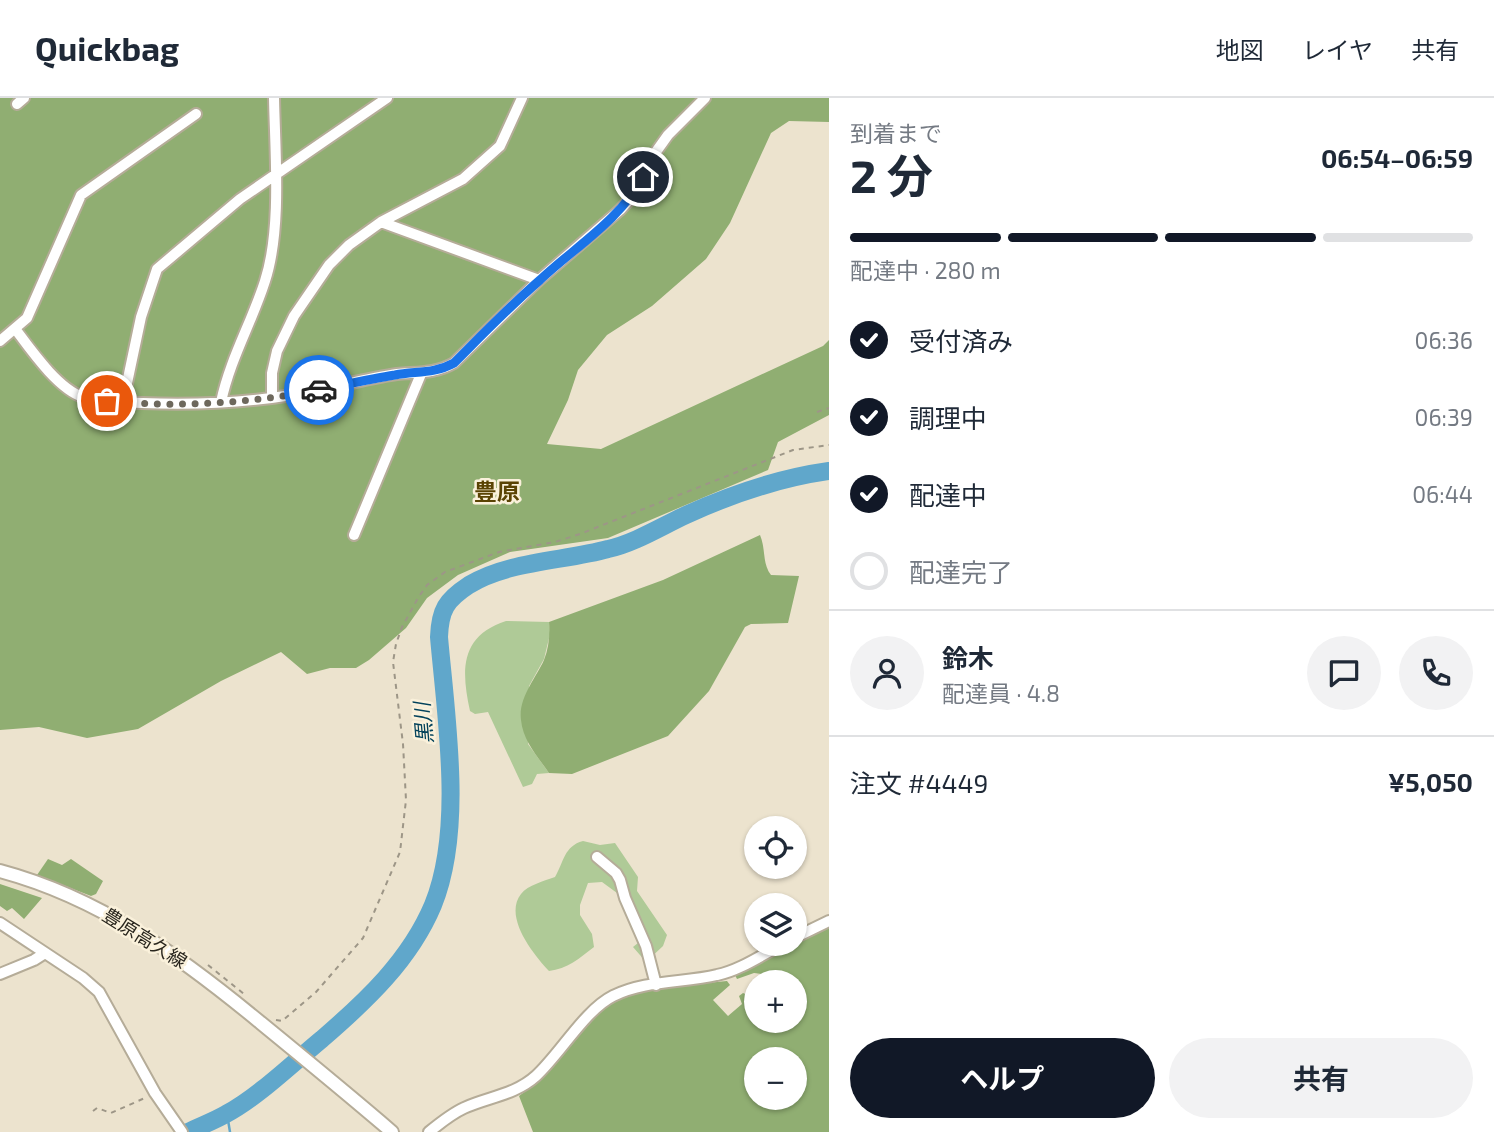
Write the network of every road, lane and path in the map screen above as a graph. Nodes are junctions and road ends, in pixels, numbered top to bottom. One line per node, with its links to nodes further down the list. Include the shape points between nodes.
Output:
1 (274, 98): 6 (street)
2 (387, 98): 6 (street)
3 (522, 98): 7 (street, via 500,146 463,179)
4 (705, 98): 8 (street, via 668,135 632,197)
5 (196, 114): 9 (street, via 81,195 27,318)
6 (275, 175): 13 (street, via 157,269); 14 (street, via 266,280)
7 (381, 222): 8 (street); 12 (street, via 335,258 305,299 277,351)
8 (539, 280): 11 (street, via 454,363)
9 (16, 330): 10 (street); 13 (street, via 71,391 91,399)
10 (0, 341)
11 (421, 374): 12 (street, via 398,374); 18 (street)
12 (272, 397): 14 (street)
13 (122, 402): 14 (street)
14 (221, 402)
15 (829, 408): 16 (path)
16 (817, 412)
17 (829, 445): 30 (path, via 793,450 580,534 499,552 445,572 427,585 402,627 393,662 406,800 400,852 358,946 307,1000)
18 (354, 535)
19 (597, 858): 28 (street, via 620,880)
20 (0, 871): 30 (main road, 豊原高久線, via 75,897 132,926)
21 (829, 921): 23 (street)
22 (0, 923): 24 (street)
23 (807, 932)
24 (45, 953): 27 (street); 31 (street, via 99,992)
25 (759, 956): 28 (street, via 720,975)
26 (202, 963): 29 (path)
27 (0, 974)
28 (656, 985): 35 (street, via 613,996 598,1006 523,1086 464,1108)
29 (244, 993)
30 (274, 1026): 34 (main road, 豊原高久線)
31 (155, 1093): 32 (path, via 111,1112); 33 (street)
32 (93, 1111)
33 (181, 1132)
34 (392, 1132)
35 (429, 1132)

